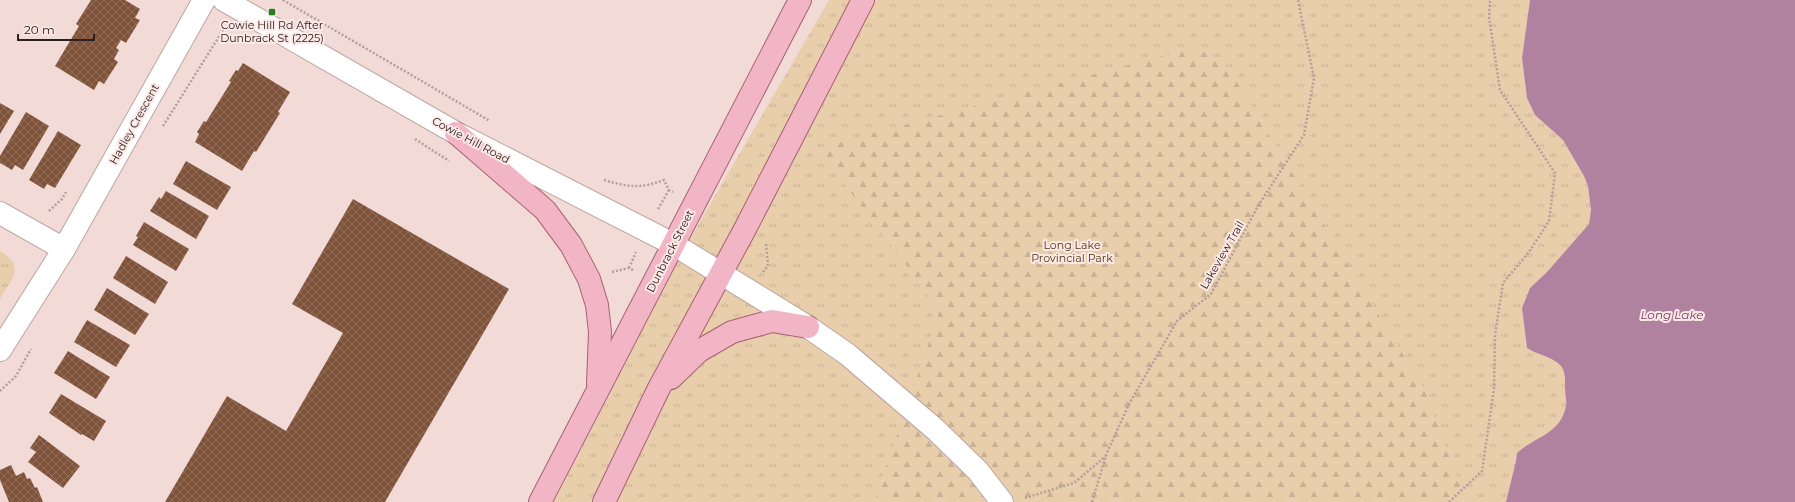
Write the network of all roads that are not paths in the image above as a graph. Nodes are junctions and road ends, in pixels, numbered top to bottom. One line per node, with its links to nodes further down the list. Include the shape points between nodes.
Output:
1 (204, 0): 8 (street, Hadley Crescent)
2 (224, 0): 5 (street, Cowie Hill Road)
3 (800, 0): 7 (main road, Dunbrack Street)
4 (863, 0): 9 (main road)
5 (456, 132): 7 (street, Cowie Hill Road); 13 (main road, via 545,210 571,245 589,279 597,305 600,332)
6 (0, 213): 8 (street)
7 (673, 244): 9 (street, Cowie Hill Road); 13 (main road, Dunbrack Street)
8 (64, 249): 11 (street, Hadley Crescent)
9 (722, 274): 10 (street, Cowie Hill Road); 12 (main road)
10 (808, 327): 12 (main road, via 772,320 732,332 699,351); 14 (street, Cowie Hill Road, via 847,354 936,430)
11 (0, 350)
12 (658, 390): 16 (main road)
13 (598, 392): 15 (main road, Dunbrack Street)
14 (1011, 501)
15 (540, 502)
16 (604, 502)

